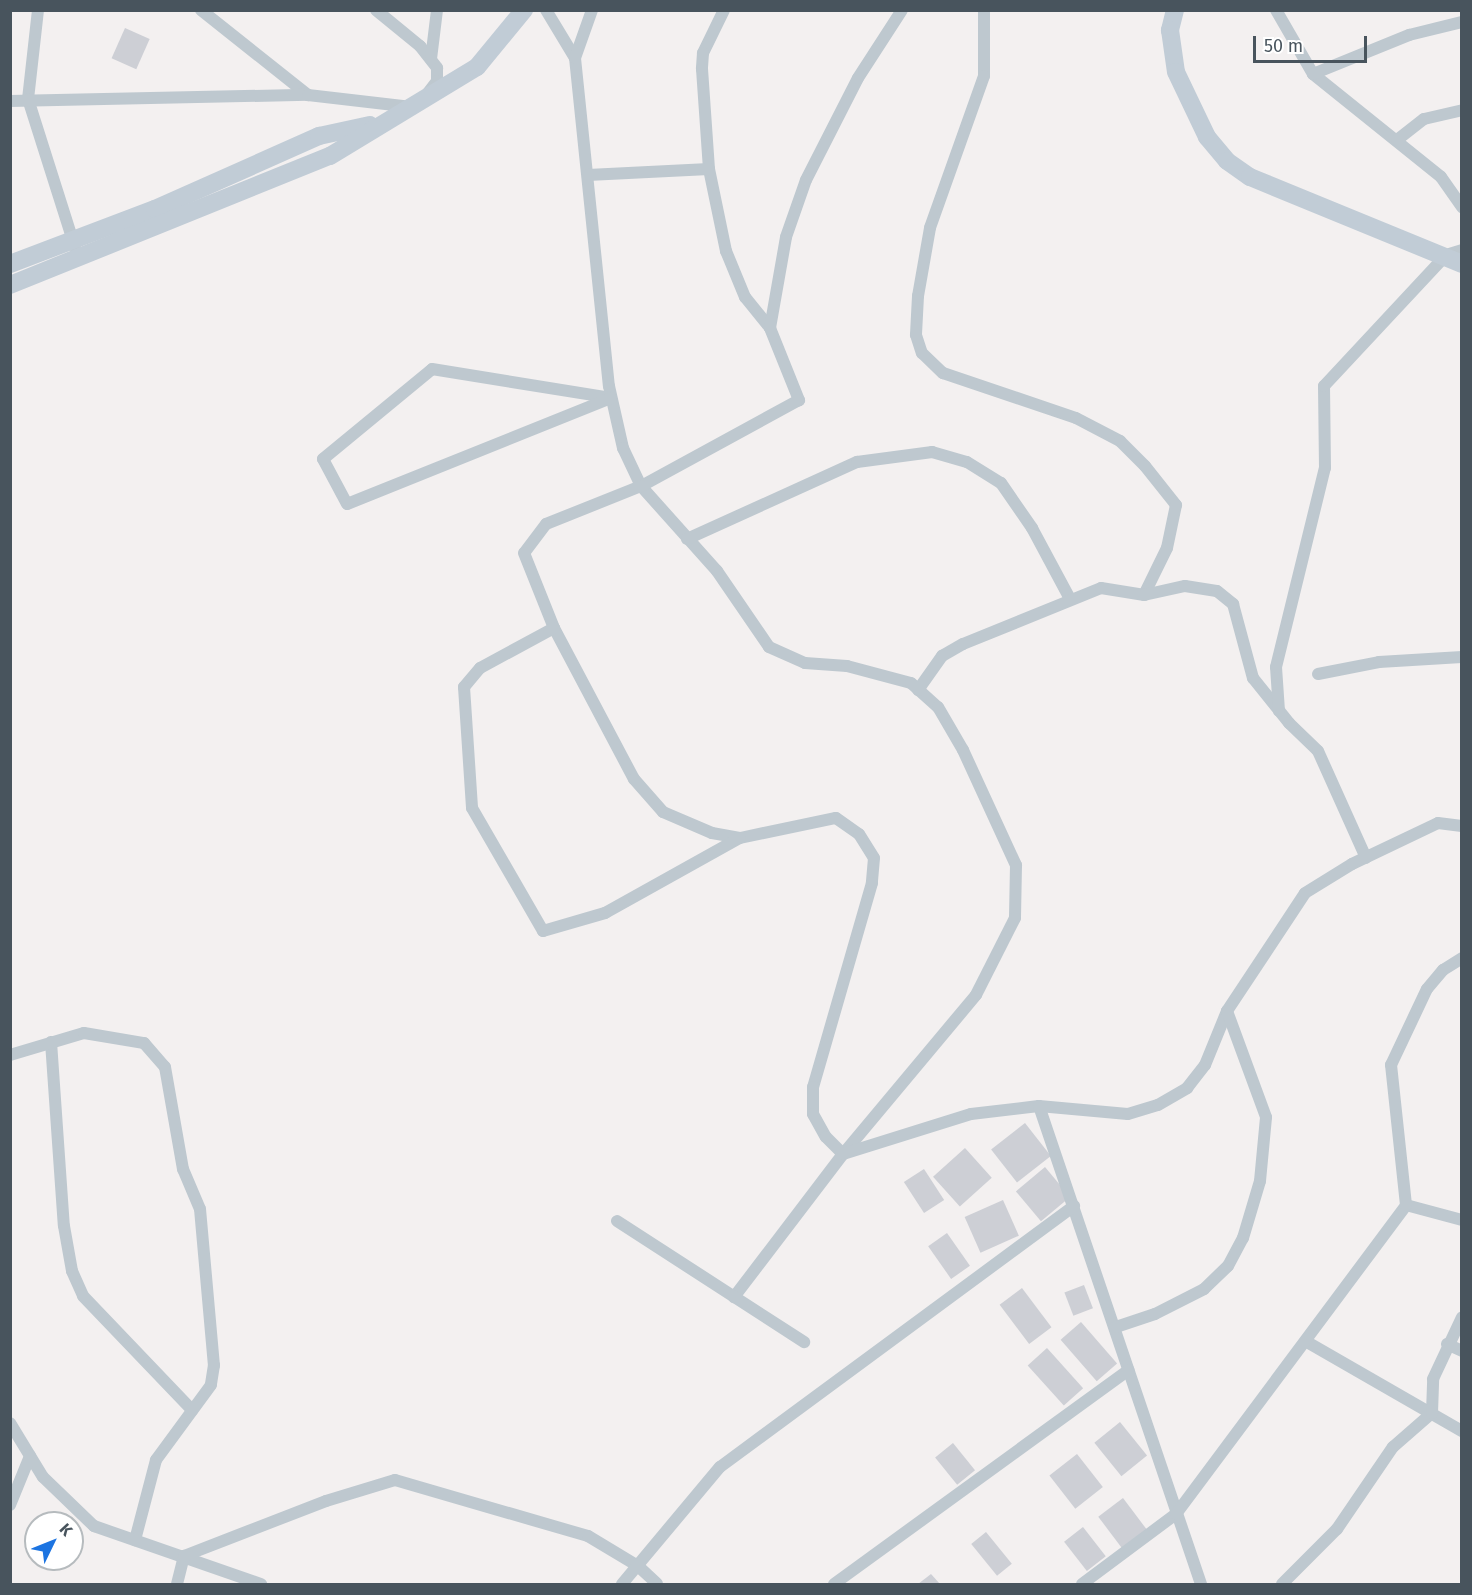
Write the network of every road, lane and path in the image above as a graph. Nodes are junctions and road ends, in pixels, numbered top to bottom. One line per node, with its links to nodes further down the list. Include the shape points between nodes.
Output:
1 (38, 10): 18 (street)
2 (201, 10): 17 (street)
3 (376, 10): 15 (street)
4 (437, 10): 15 (street)
5 (524, 10): 20 (main road, via 477,67)
6 (546, 10): 14 (street)
7 (592, 10): 14 (street)
8 (724, 10): 24 (street, via 704,53 702,69)
9 (902, 10): 32 (street, via 858,78 806,180 786,237)
10 (984, 10): 36 (street, via 984,76 930,228 916,335 922,353 943,373 1076,418 1120,441 1145,466 1176,505 1167,548)
11 (1175, 10): 29 (main road, via 1170,30 1176,72 1207,137 1227,161 1251,177)
12 (1276, 10): 16 (street)
13 (1461, 22): 16 (street, via 1409,35)
14 (575, 57): 25 (street)
15 (430, 59): 20 (street, via 437,68 437,81)
16 (1313, 74): 23 (street)
17 (308, 94): 18 (street); 20 (street)
18 (28, 99): 19 (street); 27 (street)
19 (10, 101)
20 (415, 107): 22 (main road)
21 (1461, 110): 23 (street, via 1424,119)
22 (386, 121): 27 (main road, via 319,136 155,209); 28 (main road, via 330,156)
23 (1397, 140): 26 (street, via 1441,177)
24 (709, 169): 25 (street); 32 (street, via 726,251 745,297)
25 (588, 175): 33 (street)
26 (1461, 207)
27 (72, 237): 28 (street); 30 (main road)
28 (79, 256): 31 (main road)
29 (1456, 257): 42 (street, via 1324,386 1325,468 1276,667)
30 (10, 264)
31 (10, 285)
32 (770, 328): 34 (street, via 799,400)
33 (611, 398): 33 (street, via 346,504 323,459 432,369); 34 (street, via 623,448)
34 (641, 486): 35 (street); 38 (street, via 546,524 533,536 524,554)
35 (687, 539): 37 (street, via 857,462 932,452 968,462 1001,483 1032,528); 41 (street, via 717,571 769,647 805,663 847,666 911,683)
36 (1144, 595): 37 (street, via 1101,588); 42 (street, via 1185,586 1217,591 1233,604 1253,678)
37 (1070, 599): 41 (street, via 942,656)
38 (554, 628): 44 (street, via 634,779 663,812 712,833); 44 (street, via 480,668 464,687 472,808 543,931 605,913)
39 (1461, 657): 40 (street, via 1379,662)
40 (1318, 674)
41 (918, 690): 51 (street, via 938,707 963,750 1016,865 1015,918 976,995)
42 (1279, 712): 45 (street, via 1318,751)
43 (1461, 826): 45 (street, via 1438,823)
44 (740, 838): 51 (street, via 836,818 859,834 874,858 869,894 813,1087 813,1114 826,1137)
45 (1366, 858): 47 (street, via 1305,893)
46 (1461, 958): 52 (street, via 1443,970 1427,989 1390,1065)
47 (1227, 1011): 50 (street, via 1205,1065 1187,1088 1158,1105 1128,1114); 58 (street, via 1266,1117 1260,1181 1243,1238 1228,1266 1204,1289 1155,1314)
48 (51, 1042): 49 (street); 64 (street, via 64,1226 72,1271 83,1296); 64 (street, via 84,1034 123,1037 144,1043 165,1067 183,1169 200,1209 214,1365 211,1385)
49 (10, 1054)
50 (1039, 1106): 51 (street, via 971,1114); 53 (street)
51 (843, 1154): 56 (street)
52 (1407, 1205): 54 (street); 60 (street)
53 (1074, 1206): 58 (street); 73 (street, via 720,1467)
54 (1461, 1220)
55 (617, 1221): 56 (street)
56 (734, 1297): 59 (street)
57 (1461, 1317): 61 (street)
58 (1116, 1327): 63 (street)
59 (804, 1342)
60 (1307, 1342): 65 (street); 70 (street)
61 (1447, 1344): 62 (street); 65 (street, via 1433,1379)
62 (1461, 1351)
63 (1129, 1370): 70 (street); 78 (street)
64 (192, 1410): 71 (street, via 156,1460)
65 (1432, 1413): 67 (street); 81 (street, via 1393,1447 1337,1528)
66 (10, 1423): 68 (street)
67 (1461, 1431)
68 (30, 1456): 69 (street); 71 (street, via 58,1496 94,1526)
69 (10, 1506)
70 (1176, 1514): 79 (street); 80 (street)
71 (135, 1539): 72 (street)
72 (184, 1556): 73 (street, via 326,1501 395,1480 588,1536); 74 (street); 75 (street)
73 (638, 1566): 76 (street); 77 (street)
74 (177, 1584)
75 (261, 1584)
76 (622, 1584)
77 (657, 1584)
78 (834, 1584)
79 (1082, 1584)
80 (1202, 1584)
81 (1282, 1584)

